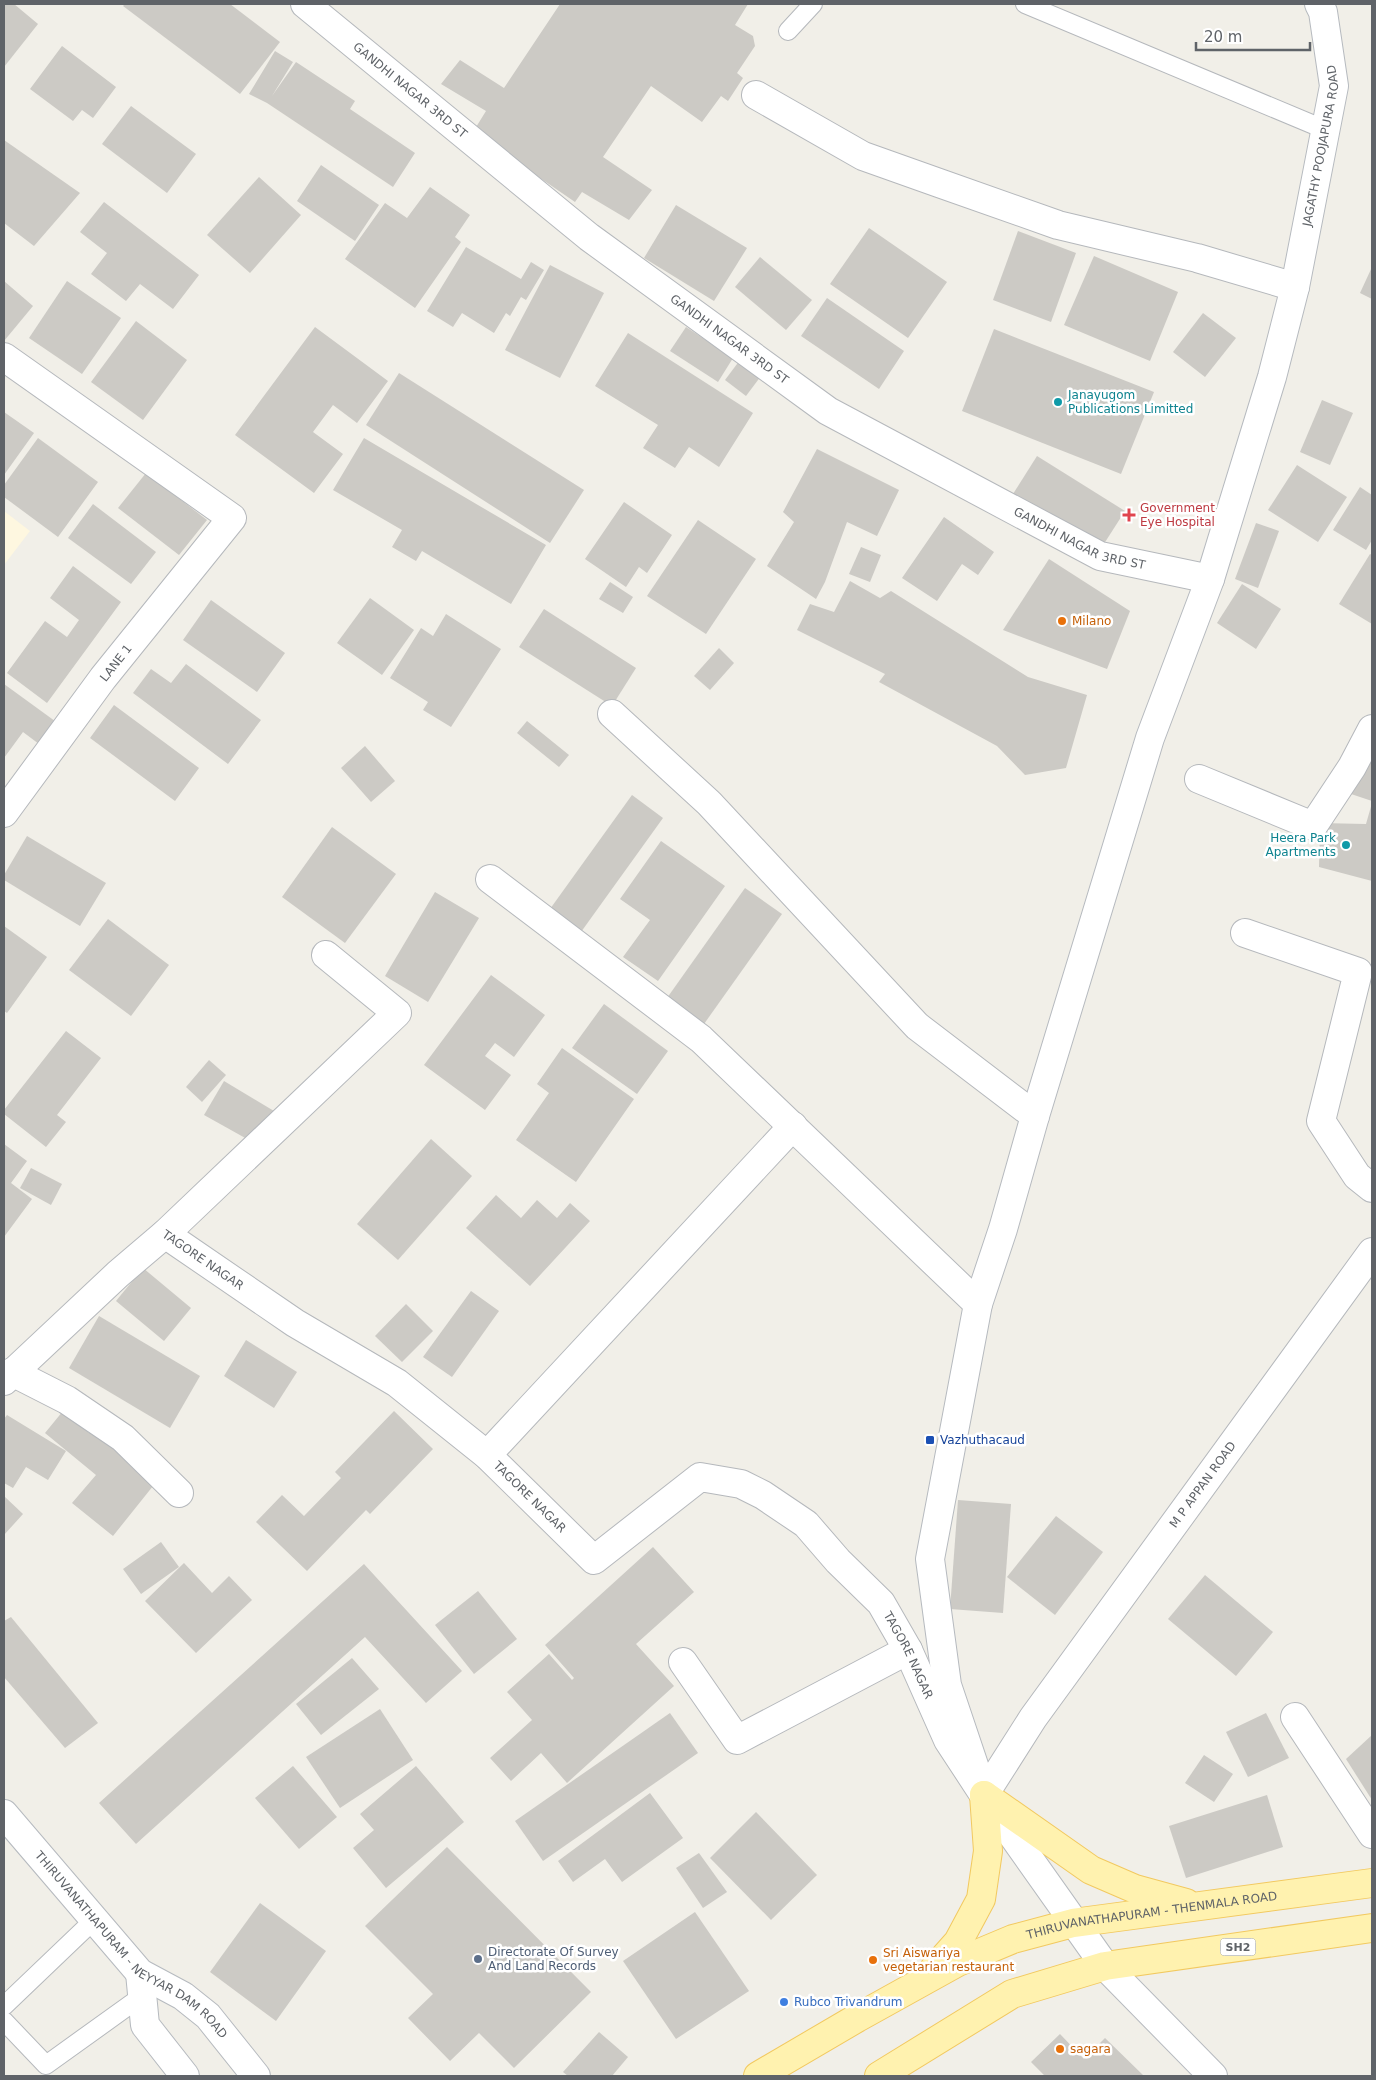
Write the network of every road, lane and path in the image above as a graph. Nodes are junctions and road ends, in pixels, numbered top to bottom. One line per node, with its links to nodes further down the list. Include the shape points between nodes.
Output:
1 (305, 4): 10 (street, GANDHI NAGAR 3RD ST, via 589,237 828,411 1100,556)
2 (814, 4): 5 (lane)
3 (1025, 4): 7 (lane)
4 (1319, 4): 7 (street, JAGATHY POOJAPURA ROAD, via 1334,86)
5 (788, 31)
6 (756, 96): 8 (street, via 863,156 957,190 1058,225 1197,258)
7 (1326, 130): 8 (street, JAGATHY POOJAPURA ROAD)
8 (1295, 287): 10 (street, JAGATHY POOJAPURA ROAD, via 1272,377)
9 (4, 357): 14 (street, LANE 1, via 232,518 104,678)
10 (1210, 579): 18 (street, JAGATHY POOJAPURA ROAD, via 1150,738)
11 (612, 714): 18 (street, via 708,803 917,1026)
12 (1372, 729): 13 (street, via 1352,767 1313,826)
13 (1200, 779)
14 (4, 813)
15 (490, 879): 19 (street, via 701,1039)
16 (1245, 933): 20 (street, via 1358,972 1321,1121 1357,1176)
17 (326, 955): 21 (street, via 397,1013)
18 (1035, 1116): 23 (street, JAGATHY POOJAPURA ROAD)
19 (793, 1126): 23 (street); 25 (street)
20 (1372, 1188)
21 (165, 1234): 24 (street, TAGORE NAGAR); 25 (street, TAGORE NAGAR, via 295,1323 397,1383)
22 (1372, 1252): 30 (street, M P APPAN ROAD, via 1033,1718)
23 (978, 1304): 30 (street, JAGATHY POOJAPURA ROAD, via 930,1559 947,1685)
24 (8, 1376): 26 (street, via 67,1400 123,1438)
25 (487, 1454): 27 (street, TAGORE NAGAR, via 594,1560 700,1477 741,1484 806,1524 881,1603)
26 (179, 1493)
27 (908, 1650): 28 (street, via 737,1740); 30 (street, TAGORE NAGAR, via 948,1740)
28 (683, 1662)
29 (1295, 1717): 32 (street)
30 (984, 1795): 34 (main road, via 1091,1870 1135,1889); 36 (street); 39 (main road, via 988,1851 981,1899 958,1942)
31 (4, 1814): 35 (street, THIRUVANATHAPURAM - NEYYAR DAM ROAD)
32 (1372, 1834)
33 (1372, 1883): 34 (main road, THIRUVANATHAPURAM - THENMALA ROAD)
34 (1198, 1906): 36 (main road, THIRUVANATHAPURAM - THENMALA ROAD)
35 (95, 1919): 40 (street, THIRUVANATHAPURAM - NEYYAR DAM ROAD); 41 (lane)
36 (1073, 1923): 38 (street); 39 (main road, THIRUVANATHAPURAM - THENMALA ROAD, via 1014,1939 958,1962)
37 (1372, 1928): 38 (main road, SH2)
38 (1105, 1966): 47 (main road, SH2, via 1012,1994); 48 (street)
39 (924, 1981): 46 (main road, THIRUVANATHAPURAM - THENMALA ROAD)
40 (141, 1984): 43 (lane); 44 (street, via 145,2025); 45 (street, THIRUVANATHAPURAM - NEYYAR DAM ROAD, via 184,1996 208,2016)
41 (4, 2006)
42 (4, 2021): 43 (lane)
43 (50, 2071)
44 (185, 2076)
45 (256, 2076)
46 (758, 2076)
47 (879, 2076)
48 (1213, 2076)

